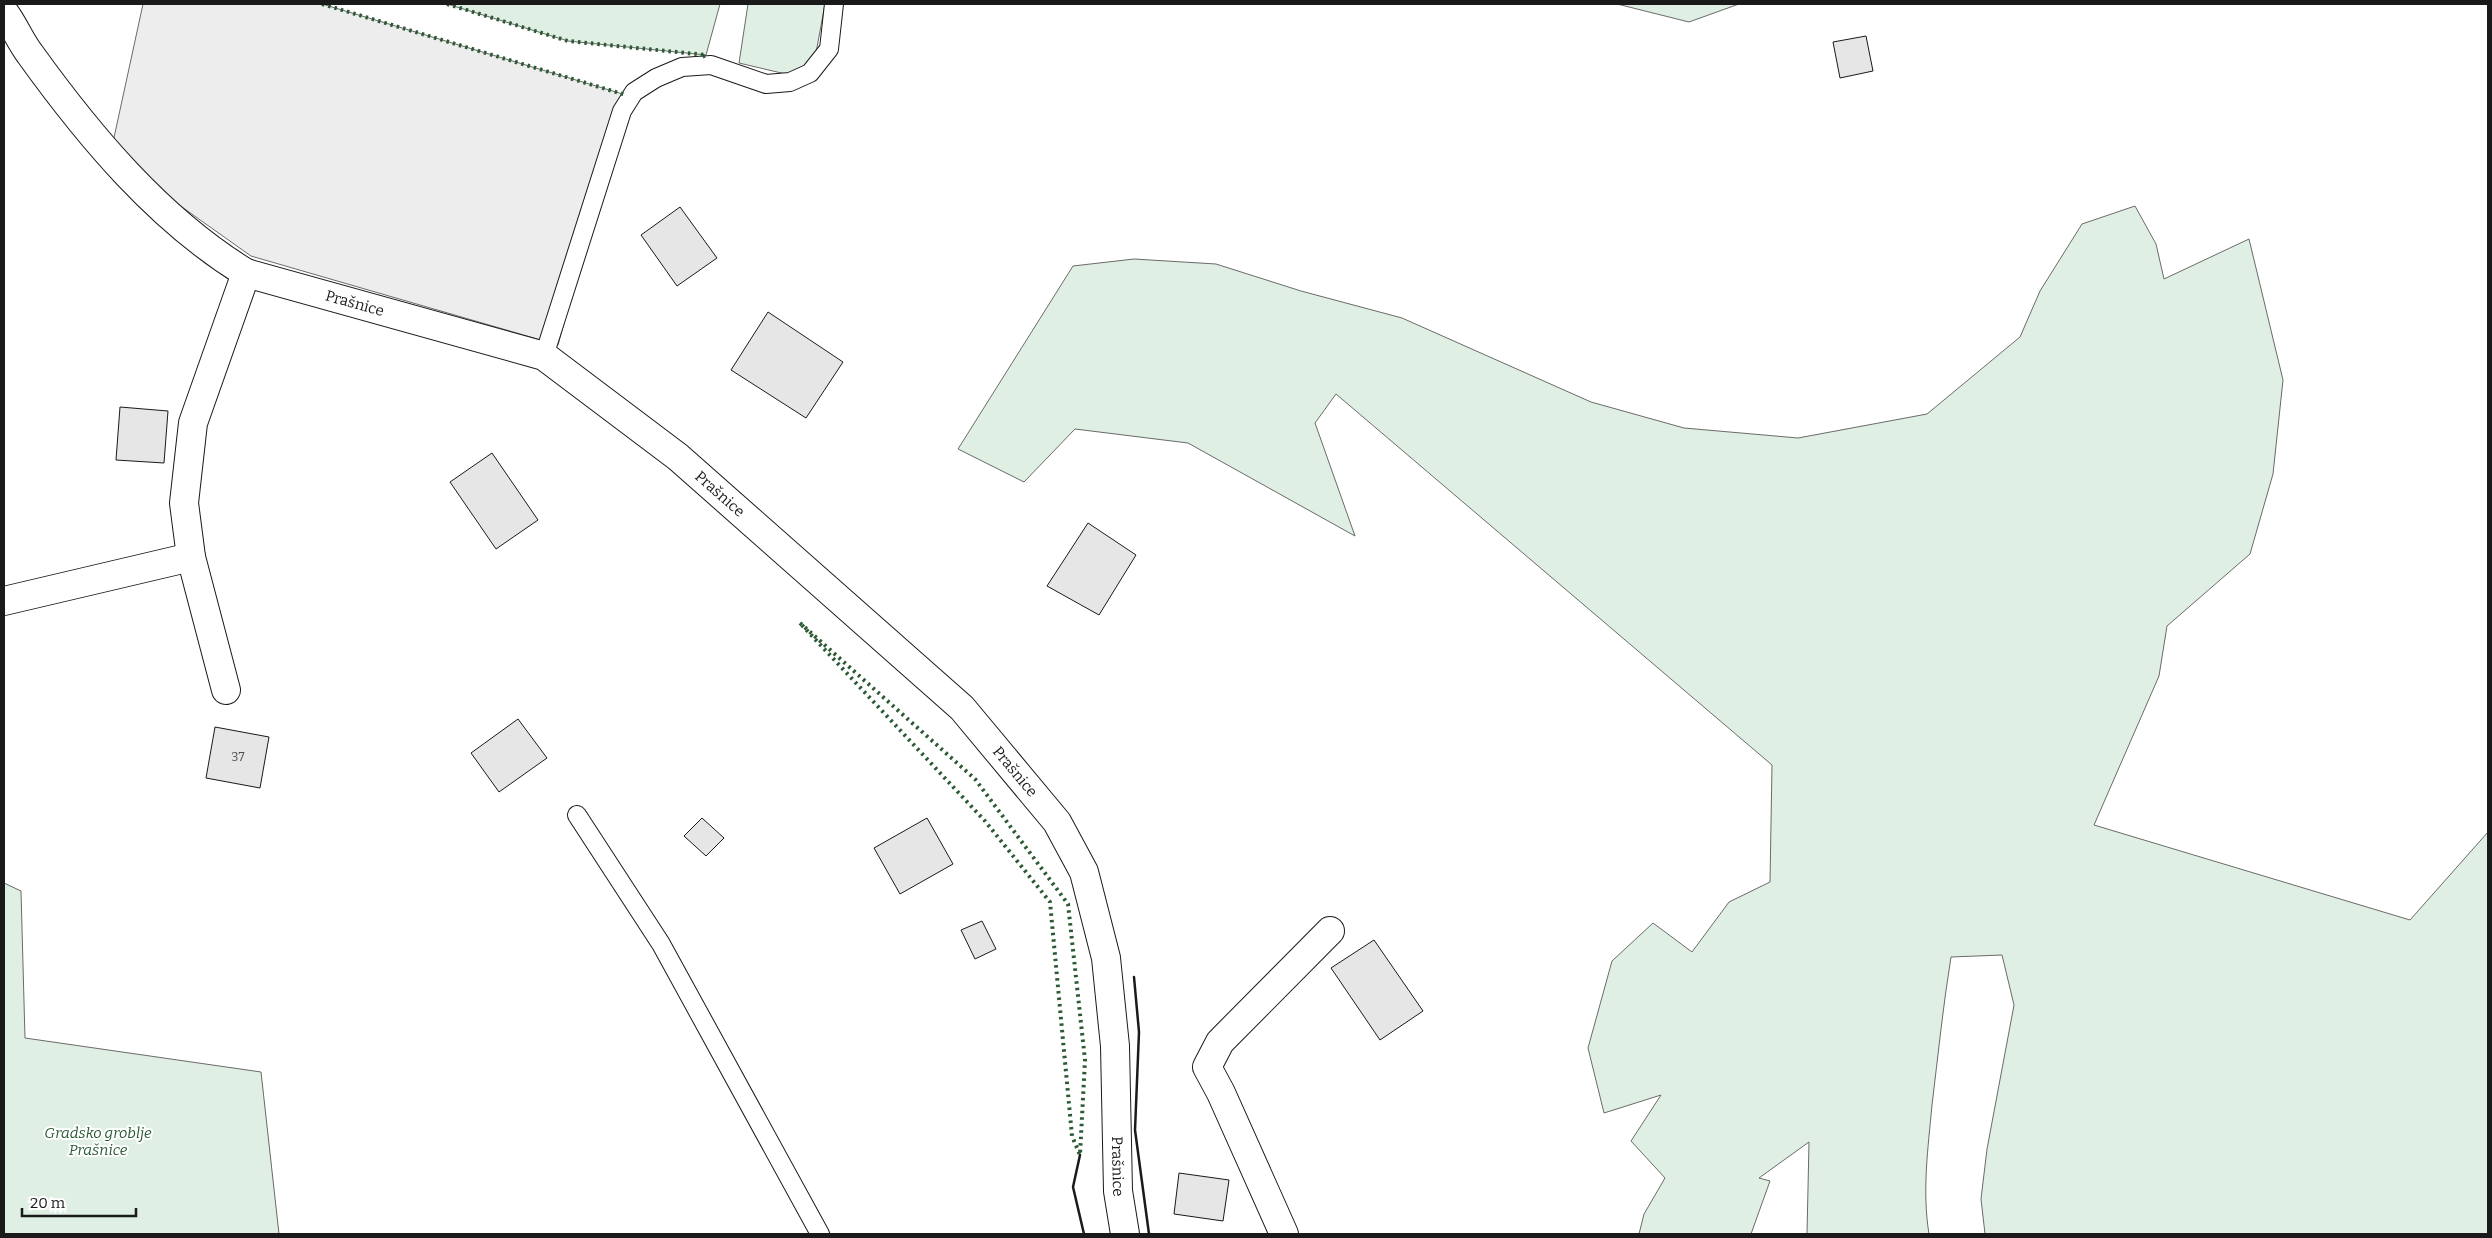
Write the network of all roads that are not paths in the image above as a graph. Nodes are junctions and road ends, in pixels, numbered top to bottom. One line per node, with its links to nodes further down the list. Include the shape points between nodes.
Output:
1 (834, 4): 4 (lane, via 829,49 810,73 790,82 766,84 711,65 682,67 634,92 622,111)
2 (4, 12): 3 (street, Prašnice, via 66,104 140,187 200,243)
3 (246, 274): 4 (street, Prašnice); 5 (street, via 192,423 184,503)
4 (544, 356): 11 (street, Prašnice, via 678,456 962,708 1057,822 1084,872 1106,958 1114,1046 1118,1191)
5 (191, 557): 6 (street); 7 (street)
6 (4, 601)
7 (226, 690)
8 (577, 815): 10 (lane, via 662,944)
9 (1330, 930): 12 (street, via 1220,1042 1207,1067)
10 (820, 1234)
11 (1125, 1234)
12 (1284, 1234)

